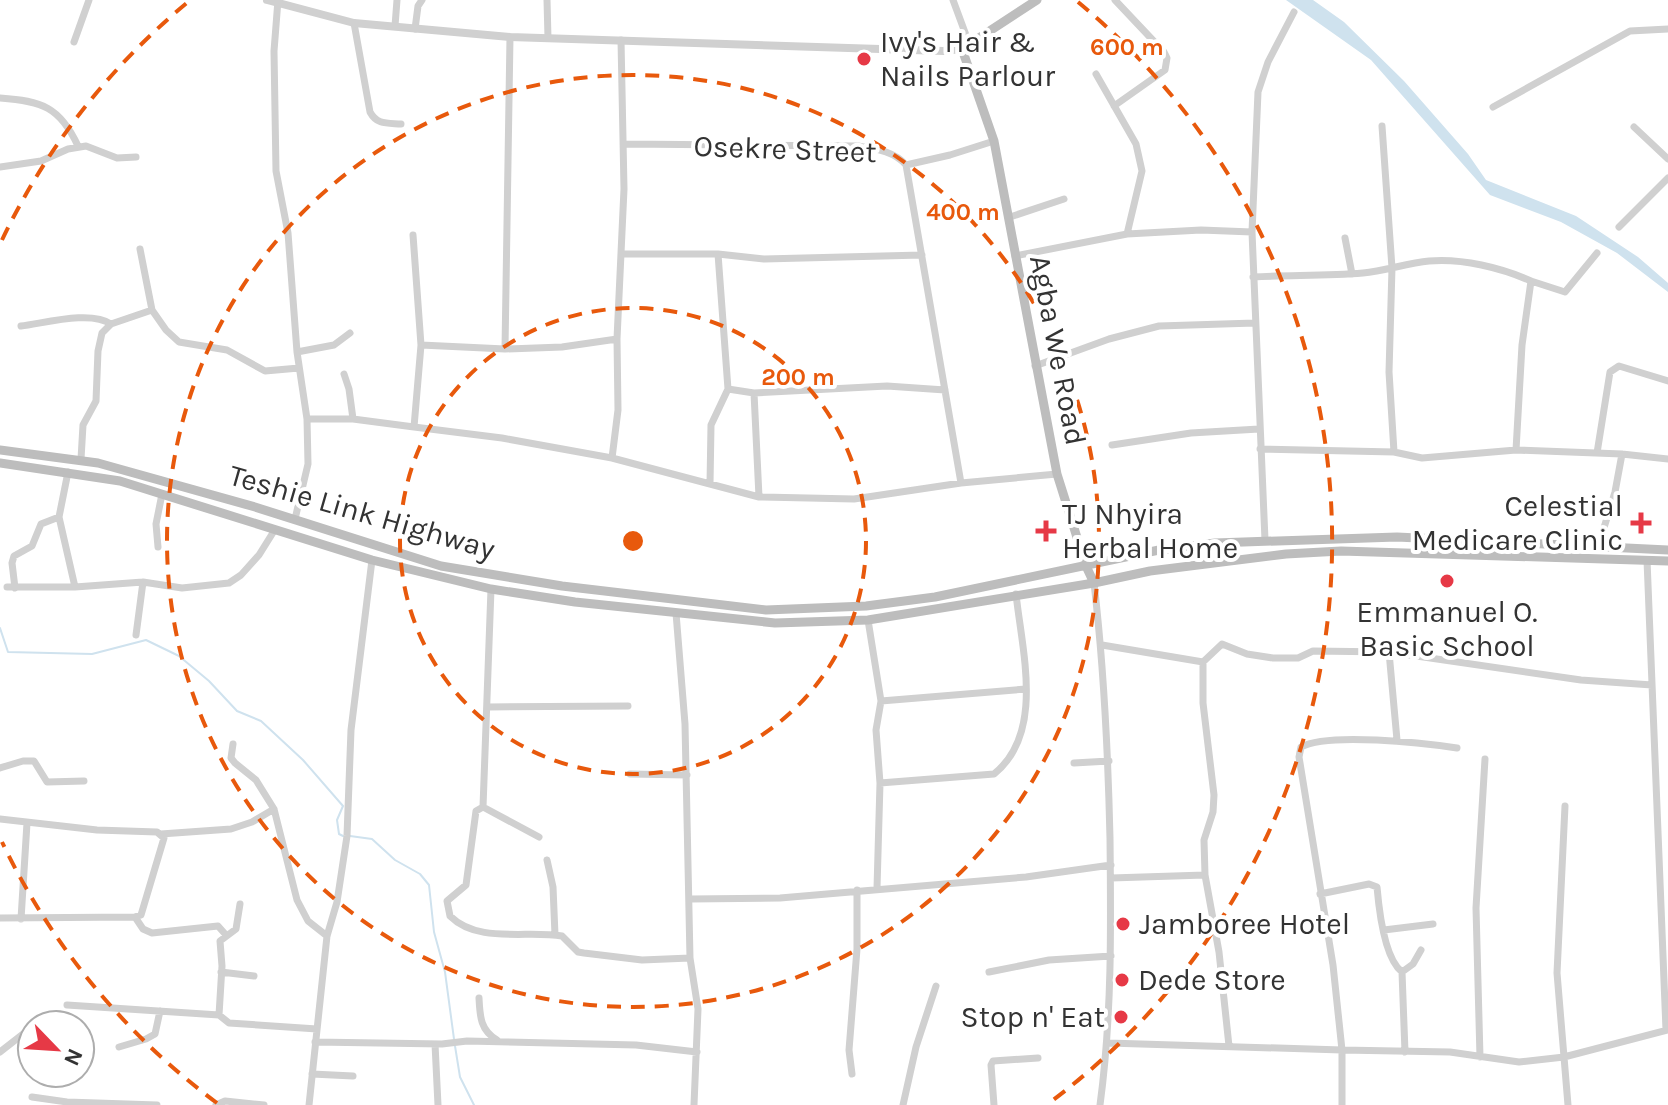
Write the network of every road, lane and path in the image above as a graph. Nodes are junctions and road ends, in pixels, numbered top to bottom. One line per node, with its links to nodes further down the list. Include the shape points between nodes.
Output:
1 (89, 0): 18 (street)
2 (267, 0): 9 (street)
3 (397, 0): 12 (street)
4 (422, 0): 13 (street)
5 (547, 0): 16 (street)
6 (953, 0): 19 (street)
7 (1037, 0): 19 (main road)
8 (1115, 0): 22 (street, via 1164,52 1167,64)
9 (278, 2): 11 (street); 60 (street, via 276,171 288,233)
10 (1294, 12): 38 (street, via 1258,92)
11 (354, 23): 12 (street); 24 (street, via 370,112 382,123)
12 (395, 26): 13 (street)
13 (415, 29): 15 (street)
14 (1668, 29): 23 (street, via 1630,31)
15 (510, 37): 16 (street); 59 (street)
16 (548, 38): 17 (street)
17 (621, 40): 19 (street); 28 (street)
18 (74, 42)
19 (966, 48): 27 (main road, Agba We Road)
20 (1096, 74): 22 (street)
21 (0, 98): 29 (street, via 52,110)
22 (1114, 106): 39 (street, via 1136,144 1142,171)
23 (1493, 107)
24 (401, 124)
25 (1382, 126): 48 (street)
26 (1634, 127): 31 (street)
27 (994, 141): 32 (street); 36 (main road, Agba We Road)
28 (625, 144): 32 (street, Osekre Street, via 858,146 895,155); 44 (street)
29 (78, 146): 30 (street, via 117,158); 33 (street, via 41,161)
30 (136, 157)
31 (1668, 159)
32 (906, 165): 46 (street, Osekre Street)
33 (0, 167)
34 (1668, 178): 37 (street)
35 (1064, 199): 36 (street)
36 (1010, 217): 47 (main road, Agba We Road)
37 (1619, 227)
38 (1252, 232): 39 (street); 50 (street)
39 (1127, 234): 47 (street)
40 (413, 235): 58 (street)
41 (1345, 238): 49 (street)
42 (140, 249): 52 (street)
43 (1597, 253): 51 (street, via 1565,292)
44 (623, 254): 45 (street); 57 (street)
45 (718, 254): 46 (street, via 764,259); 65 (street)
46 (922, 255): 66 (street, Osekre Street)
47 (1015, 256): 61 (main road, Agba We Road)
48 (1392, 268): 49 (street); 51 (street, via 1444,262); 76 (street, via 1389,372)
49 (1352, 274): 50 (street)
50 (1253, 277): 53 (street)
51 (1531, 281): 75 (street)
52 (152, 310): 54 (street); 62 (street, via 186,345 227,350 265,371)
53 (1255, 323): 61 (street, via 1159,326); 71 (street)
54 (111, 324): 55 (street, via 83,318); 80 (street, via 102,333 96,401 83,425)
55 (21, 326)
56 (350, 333): 60 (street, via 334,345)
57 (617, 339): 59 (street); 79 (street)
58 (421, 345): 59 (street); 70 (street)
59 (505, 349)
60 (297, 352): 62 (street)
61 (1035, 366): 84 (main road, Agba We Road)
62 (299, 368): 68 (street)
63 (344, 374): 69 (street)
64 (1668, 381): 77 (street, via 1619,366 1610,372)
65 (728, 389): 67 (street); 86 (street, via 711,425)
66 (945, 390): 67 (street, via 887,386); 85 (street, Osekre Street)
67 (754, 393): 88 (street)
68 (307, 419): 69 (street); 90 (street, via 308,464)
69 (353, 419): 70 (street)
70 (414, 427): 79 (street)
71 (1259, 429): 72 (street); 73 (street)
72 (1112, 445)
73 (1260, 449): 76 (street); 92 (street)
74 (0, 450): 80 (main road, Teshie Link Highway)
75 (1516, 450): 76 (street, via 1422,458); 77 (street)
76 (1394, 452)
77 (1597, 453): 78 (street)
78 (1622, 454): 81 (street); 94 (street)
79 (612, 458): 86 (street)
80 (81, 459): 90 (main road, Teshie Link Highway)
81 (1668, 459)
82 (0, 463): 83 (main road, Teshie Link Highway)
83 (68, 472): 87 (main road, Teshie Link Highway); 89 (street)
84 (1057, 474): 85 (street); 99 (main road, Agba We Road)
85 (961, 483): 88 (street, via 854,499)
86 (710, 484): 88 (street)
87 (162, 494): 91 (main road, Teshie Link Highway); 93 (street)
88 (759, 497)
89 (59, 517): 102 (street); 102 (street, via 41,524 32,546 14,556 11,588)
90 (295, 519): 99 (main road, Teshie Link Highway, via 441,566 766,610 935,597)
91 (274, 531): 96 (main road, Teshie Link Highway); 100 (street, via 259,555 229,583 182,588)
92 (1265, 540): 94 (main road, Teshie Link Highway, via 1397,537); 99 (main road, Teshie Link Highway, via 1159,550)
93 (158, 547)
94 (1598, 547): 95 (main road, Teshie Link Highway)
95 (1668, 550)
96 (372, 560): 103 (main road, Teshie Link Highway); 150 (street, via 351,730 347,836)
97 (1647, 560): 98 (main road, Teshie Link Highway); 101 (main road, Teshie Link Highway, via 1341,551 1260,556); 111 (street)
98 (1668, 561)
99 (1086, 566): 101 (main road, Agba We Road)
100 (143, 582): 102 (street); 107 (street)
101 (1094, 583): 104 (main road, Teshie Link Highway); 108 (street)
102 (75, 587)
103 (491, 589): 105 (main road, Teshie Link Highway); 115 (street)
104 (1016, 594): 106 (main road, Teshie Link Highway); 112 (street)
105 (676, 613): 106 (main road, Teshie Link Highway, via 775,623); 124 (street)
106 (868, 620): 113 (street)
107 (136, 635)
108 (1102, 645): 110 (street); 120 (street)
109 (1389, 652): 110 (street, via 1313,651 1289,659 1218,644); 111 (street); 116 (street)
110 (1203, 662): 136 (street, via 1214,795 1204,840)
111 (1652, 685): 164 (street)
112 (1026, 689): 113 (street); 126 (street, via 1023,734 1015,752 994,774)
113 (881, 701): 126 (street, via 876,730)
114 (628, 706): 115 (street)
115 (488, 707): 128 (street)
116 (1397, 740): 118 (street); 140 (street, via 1301,747)
117 (233, 744): 129 (street, via 231,758 256,780)
118 (1457, 748)
119 (1485, 759): 176 (street, via 1476,908)
120 (1109, 761): 121 (street); 135 (street)
121 (1074, 763)
122 (0, 768): 125 (street, via 29,760 47,782)
123 (630, 774): 124 (street)
124 (687, 775): 141 (street)
125 (84, 781)
126 (880, 783): 138 (street)
127 (1565, 806): 177 (street, via 1557,973)
128 (483, 807): 133 (street); 149 (street, via 472,823 466,885 447,901 450,916 493,933)
129 (274, 809): 132 (street, via 231,829); 150 (street, via 297,900 308,921)
130 (0, 819): 131 (street)
131 (27, 823): 132 (street); 145 (street)
132 (161, 834): 143 (street, via 164,845 144,908)
133 (539, 837)
134 (547, 860): 149 (street)
135 (1111, 865): 137 (street); 138 (street)
136 (1205, 875): 137 (street); 170 (street)
137 (1111, 878): 152 (street)
138 (877, 888): 139 (street)
139 (857, 890): 141 (street); 180 (street)
140 (1320, 894): 147 (street, via 1374,885); 172 (street)
141 (690, 899): 153 (street)
142 (240, 904): 148 (street, via 236,929)
143 (135, 917): 145 (street); 148 (street, via 152,933 218,926)
144 (0, 918): 145 (street)
145 (21, 919)
146 (1433, 924): 147 (street)
147 (1384, 930): 156 (street, via 1391,957)
148 (226, 935): 154 (street, via 220,941)
149 (555, 935): 153 (street, via 584,953 642,960)
150 (327, 936): 163 (street)
151 (1421, 950): 156 (street)
152 (1111, 956): 155 (street, via 1049,960); 168 (street)
153 (690, 958): 174 (street, via 697,997)
154 (221, 972): 157 (street); 162 (street)
155 (989, 972)
156 (1402, 972): 175 (street)
157 (254, 976)
158 (936, 986): 189 (street)
159 (479, 998): 167 (street, via 483,1028)
160 (67, 1005): 161 (street)
161 (160, 1011): 162 (street); 171 (street, via 155,1034)
162 (219, 1015): 163 (street, via 229,1023)
163 (317, 1029): 166 (street)
164 (1667, 1030): 177 (street)
165 (16, 1040): 173 (street)
166 (315, 1042): 169 (street); 179 (street)
167 (500, 1042): 169 (street); 174 (street)
168 (1108, 1043): 170 (street); 191 (street)
169 (439, 1044): 187 (street)
170 (1229, 1046): 172 (street)
171 (119, 1047)
172 (1342, 1050): 175 (street); 192 (street)
173 (0, 1052)
174 (697, 1052): 188 (street)
175 (1405, 1052): 176 (street)
176 (1480, 1057): 177 (street, via 1519,1062)
177 (1564, 1057): 193 (street)
178 (1038, 1058): 190 (street, via 993,1061)
179 (312, 1074): 181 (street); 186 (street)
180 (852, 1074)
181 (353, 1076)
182 (32, 1097): 183 (street)
183 (157, 1105)
184 (216, 1105): 185 (street)
185 (264, 1105)
186 (309, 1105)
187 (438, 1105)
188 (694, 1105)
189 (903, 1105)
190 (994, 1105)
191 (1100, 1105)
192 (1342, 1105)
193 (1568, 1105)

